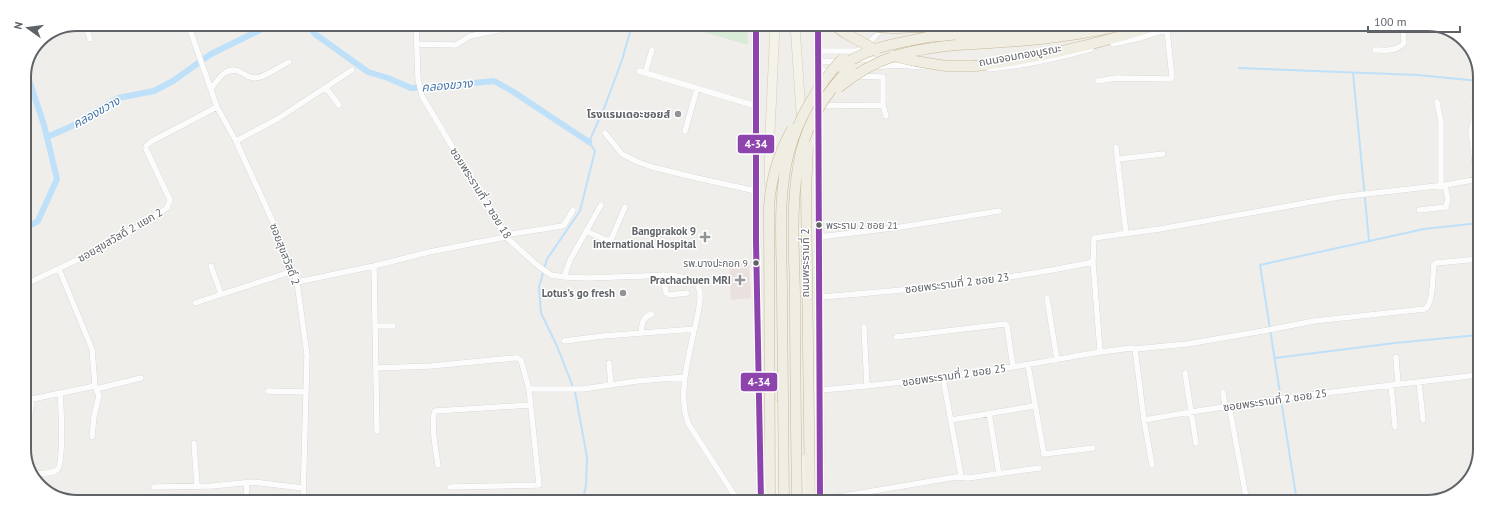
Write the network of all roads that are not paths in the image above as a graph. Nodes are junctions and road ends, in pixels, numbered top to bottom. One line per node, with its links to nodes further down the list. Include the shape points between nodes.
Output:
1 (87, 31): 18 (street)
2 (190, 31): 31 (street, ซอยสุขสวัสดิ์ 2)
3 (416, 31): 19 (street, ซอยพระรามที่ 2 ซอย 18)
4 (494, 31): 19 (street, via 470,36 456,45)
5 (756, 31): 38 (main road)
6 (775, 31): 141 (main road, via 769,171)
7 (795, 31): 146 (main road, ถนนพระรามที่ 2, via 805,192)
8 (818, 31): 22 (main road, ถนนพระรามที่ 2)
9 (842, 31): 14 (highway, bridge, via 890,56 946,66 976,66 1045,55)
10 (879, 31): 22 (street, via 860,50)
11 (1026, 31): 142 (highway, bridge, via 928,37 871,50 855,57 820,85 799,112 779,169 776,205 783,460)
12 (1100, 31): 145 (highway, bridge, via 1037,40 956,45 910,51 883,60 851,77 826,101 812,124 802,152 797,185)
13 (1130, 31): 25 (street, ถนนจอมทองบูรณะ, via 992,62 962,64 893,58)
14 (1139, 31)
15 (1164, 31): 28 (street, ถนนจอมทองบูรณะ, via 1007,67 953,70 896,65)
16 (1167, 31): 29 (street, via 1172,77 1170,79 1116,78)
17 (1403, 31): 21 (street, via 1404,43 1401,46 1391,50)
18 (90, 39)
19 (417, 44): 60 (street, ซอยพระรามที่ 2 ซอย 18, via 418,79 422,96)
20 (652, 50): 32 (street, via 642,72)
21 (1375, 50)
22 (818, 51): 25 (main road, ถนนพระรามที่ 2)
23 (843, 58): 35 (highway, bridge, via 825,79)
24 (289, 62): 31 (street, via 254,78 239,71 228,70)
25 (818, 62): 27 (main road, ถนนพระรามที่ 2)
26 (352, 70): 30 (street)
27 (818, 71): 28 (street); 35 (main road, ถนนพระรามที่ 2)
28 (850, 71): 33 (highway, bridge); 35 (street); 37 (street, via 883,78)
29 (1098, 81)
30 (326, 88): 36 (street); 45 (street, via 279,118)
31 (211, 89): 39 (street, ซอยสุขสวัสดิ์ 2)
32 (697, 89): 38 (street); 43 (street)
33 (827, 94): 144 (highway, bridge, via 804,142 795,190); 147 (highway, bridge, via 811,136 806,169)
34 (1437, 102): 51 (street)
35 (816, 103): 37 (street); 61 (main road, ถนนพระรามที่ 2); 140 (highway, bridge, via 792,129 783,146 775,166 770,193); 143 (highway, bridge, via 798,125 784,177 782,199)
36 (339, 105)
37 (883, 105): 40 (street)
38 (756, 106): 52 (main road)
39 (217, 108): 45 (street, ซอยสุขสวัสดิ์ 2); 66 (street, ซอยสุขสวัสดิ์ 2 แยก 2, via 146,146 170,200 167,208 104,247)
40 (886, 116)
41 (1473, 120): 42 (street)
42 (1472, 126): 46 (street)
43 (685, 131)
44 (605, 133): 52 (street, via 622,154 638,162)
45 (236, 141): 67 (street, ซอยสุขสวัสดิ์ 2)
46 (1473, 145)
47 (1116, 147): 49 (street)
48 (1163, 154): 49 (street)
49 (1118, 159): 59 (street)
50 (1473, 180): 51 (street)
51 (1443, 185): 56 (street, via 1448,199 1446,207); 59 (street, via 1339,197)
52 (756, 190): 139 (main road)
53 (601, 205): 58 (street)
54 (625, 207): 58 (street, via 611,240)
55 (573, 210): 60 (street, via 562,226)
56 (1419, 210)
57 (999, 211): 61 (street)
58 (586, 230): 69 (street)
59 (1126, 233): 63 (street, via 1094,238)
60 (506, 236): 65 (street); 69 (street, ซอยพระรามที่ 2 ซอย 18, via 527,258 551,275)
61 (819, 236): 74 (main road, ถนนพระรามที่ 2)
62 (1473, 259): 85 (street, ซอยพระรามที่ 2 ซอย 25, via 1434,265 1431,300 1425,309 1314,321 1187,344)
63 (1093, 262): 74 (street, ซอยพระรามที่ 2 ซอย 23, via 955,284); 86 (street)
64 (211, 266): 73 (street)
65 (374, 266): 71 (street); 78 (street)
66 (59, 269): 70 (street, ซอยสุขสวัสดิ์ 2 แยก 2); 103 (street, via 92,349)
67 (293, 271): 71 (street, ซอยสุขสวัสดิ์ 2); 73 (street)
68 (663, 275): 69 (street, ซอยพระรามที่ 2 ซอย 18); 72 (street, via 666,293); 81 (street, ซอยพระรามที่ 2 ซอย 18, via 685,278 697,284 700,301)
69 (564, 277)
70 (31, 282)
71 (297, 282): 107 (street, ซอยสุขสวัสดิ์ 2, via 307,355)
72 (687, 293)
73 (221, 294): 76 (street)
74 (820, 297): 105 (main road, ถนนพระรามที่ 2)
75 (1047, 298): 88 (street)
76 (195, 303)
77 (652, 314): 82 (street, via 644,318)
78 (375, 326): 79 (street); 92 (street)
79 (393, 326)
80 (864, 327): 102 (street)
81 (695, 328): 82 (street); 95 (street, ซอยพระรามที่ 2 ซอย 18)
82 (641, 333): 84 (street)
83 (896, 338): 91 (street, via 1005,324)
84 (564, 340)
85 (1135, 349): 86 (street, ซอยพระรามที่ 2 ซอย 25); 117 (street)
86 (1100, 351): 88 (street, ซอยพระรามที่ 2 ซอย 25)
87 (1396, 358): 99 (street)
88 (1057, 360): 90 (street, ซอยพระรามที่ 2 ซอย 25)
89 (609, 363): 100 (street)
90 (1028, 364): 91 (street, ซอยพระรามที่ 2 ซอย 25); 111 (street)
91 (1013, 367): 97 (street, ซอยพระรามที่ 2 ซอย 25)
92 (376, 368): 104 (street, via 518,358 521,360); 120 (street)
93 (1185, 373): 114 (street)
94 (1473, 376): 98 (street, ซอยพระรามที่ 2 ซอย 25)
95 (685, 377): 100 (street); 138 (street, ซอยพระรามที่ 2 ซอย 18, via 684,404 688,423)
96 (141, 378): 103 (street)
97 (943, 378): 102 (street, ซอยพระรามที่ 2 ซอย 25); 116 (street)
98 (1419, 382): 99 (street, ซอยพระรามที่ 2 ซอย 25); 118 (street)
99 (1398, 384): 101 (street, ซอยพระรามที่ 2 ซอย 25)
100 (611, 385): 104 (street, via 556,390)
101 (1391, 385): 112 (street, ซอยพระรามที่ 2 ซอย 25); 119 (street)
102 (868, 386): 105 (street, ซอยพระรามที่ 2 ซอย 25)
103 (96, 387): 109 (street); 121 (street, via 99,396)
104 (529, 389): 110 (street)
105 (820, 390): 148 (main road, ถนนพระรามที่ 2)
106 (268, 391): 107 (street)
107 (306, 392): 135 (street, ซอยสุขสวัสดิ์ 2)
108 (1223, 392): 112 (street)
109 (60, 393): 113 (street, via 32,399); 128 (street, via 60,466 55,471)
110 (530, 405): 125 (street, via 436,411 434,426); 134 (street, via 539,485)
111 (1034, 406): 115 (street); 124 (street, via 1044,454)
112 (1227, 406): 114 (street, ซอยพระรามที่ 2 ซอย 25); 150 (street)
113 (31, 408)
114 (1192, 412): 117 (street, ซอยพระรามที่ 2 ซอย 25); 123 (street)
115 (989, 413): 116 (street); 129 (street)
116 (951, 420): 130 (street)
117 (1144, 420): 126 (street)
118 (1424, 420)
119 (1395, 427)
120 (378, 431)
121 (92, 437)
122 (194, 443): 132 (street)
123 (1196, 443)
124 (1093, 448)
125 (438, 465)
126 (1152, 465)
127 (1039, 468): 129 (street)
128 (38, 474)
129 (999, 474): 130 (street, via 968,478)
130 (961, 476): 149 (street)
131 (247, 483): 132 (street); 135 (street); 136 (street)
132 (197, 486): 133 (street)
133 (154, 487)
134 (450, 487)
135 (303, 488): 137 (street, ซอยสุขสวัสดิ์ 2)
136 (246, 495)
137 (303, 495)
138 (734, 495)
139 (760, 495)
140 (770, 495)
141 (776, 495)
142 (780, 495)
143 (784, 495)
144 (797, 495)
145 (800, 495)
146 (804, 495)
147 (817, 495)
148 (817, 495)
149 (847, 495)
150 (1245, 495)

